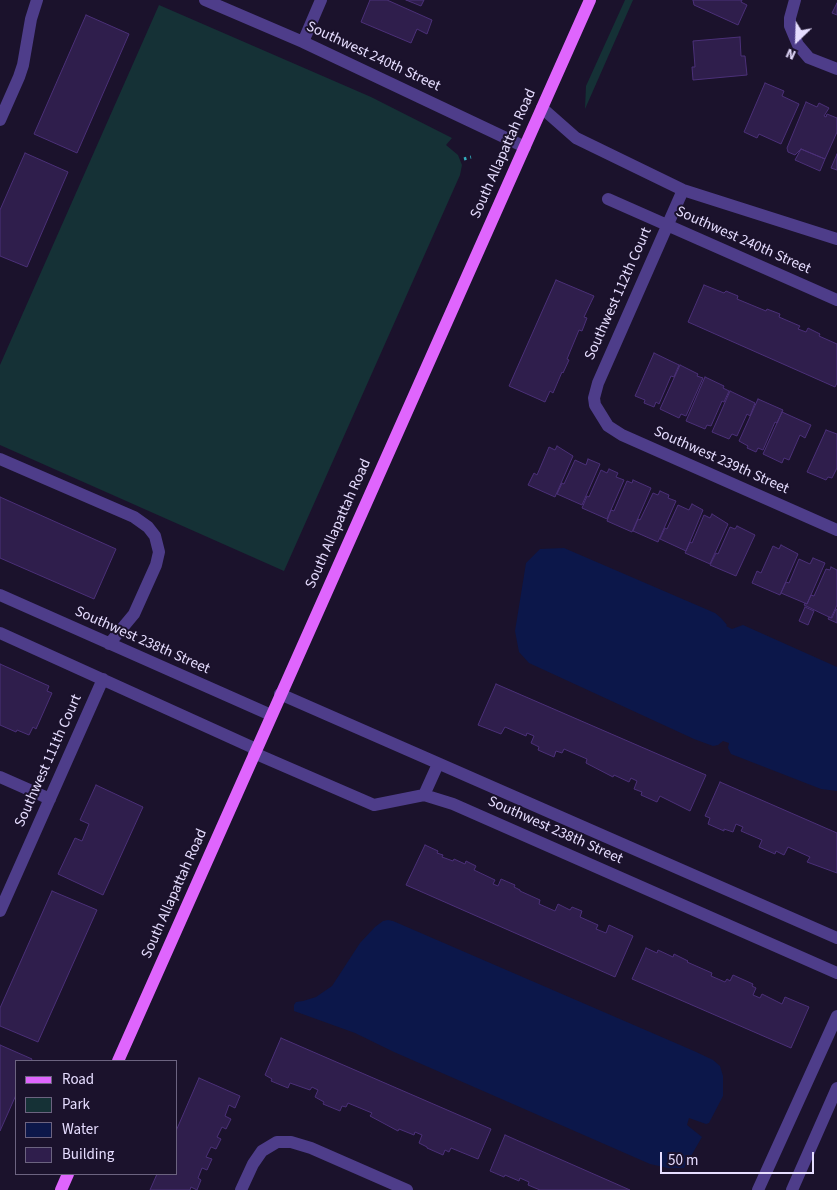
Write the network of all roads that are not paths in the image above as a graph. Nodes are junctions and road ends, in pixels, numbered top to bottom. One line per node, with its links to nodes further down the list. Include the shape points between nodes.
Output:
1 (38, 0): 9 (street, via 19,77)
2 (205, 0): 6 (street, Southwest 240th Street)
3 (321, 0): 6 (street)
4 (590, 0): 8 (main road, South Allapattah Road)
5 (795, 0): 7 (street, via 790,26 802,52)
6 (303, 42): 10 (street, Southwest 240th Street)
7 (837, 69)
8 (542, 108): 10 (main road, South Allapattah Road); 11 (street, Southwest 240th Street, via 576,138)
9 (0, 120)
10 (525, 147): 23 (main road, South Allapattah Road)
11 (683, 190): 13 (street, Southwest 112th Court); 14 (street, Southwest 240th Street)
12 (608, 199): 13 (street, Southwest 240th Street)
13 (667, 225): 15 (street, Southwest 240th Street); 16 (street, Southwest 112th Court, via 598,383 594,398)
14 (837, 239)
15 (837, 300)
16 (599, 412): 18 (street, Southwest 239th Street, via 608,426 622,435)
17 (0, 459): 21 (street, via 140,520 156,538 156,565 136,610)
18 (837, 530)
19 (0, 595): 21 (street, Southwest 238th Street)
20 (0, 633): 22 (street, Southwest 238th Street)
21 (109, 644): 24 (street, Southwest 238th Street)
22 (103, 679): 25 (street, Southwest 238th Street); 29 (street, Southwest 111th Court)
23 (280, 694): 24 (main road, South Allapattah Road); 26 (street, Southwest 238th Street)
24 (271, 715): 25 (main road, South Allapattah Road)
25 (255, 751): 28 (street, Southwest 238th Street, via 374,805); 34 (main road, South Allapattah Road)
26 (438, 764): 28 (street); 31 (street, Southwest 238th Street)
27 (0, 777): 29 (street)
28 (424, 796): 32 (street, Southwest 238th Street, via 453,804)
29 (50, 799): 30 (street, Southwest 111th Court)
30 (0, 911)
31 (837, 938)
32 (837, 973)
33 (837, 1016): 40 (street)
34 (118, 1060)
35 (837, 1088): 41 (street)
36 (68, 1175): 37 (main road)
37 (61, 1190)
38 (241, 1190): 39 (street, via 262,1151 277,1142 311,1148)
39 (407, 1190)
40 (758, 1190)
41 (792, 1190)

